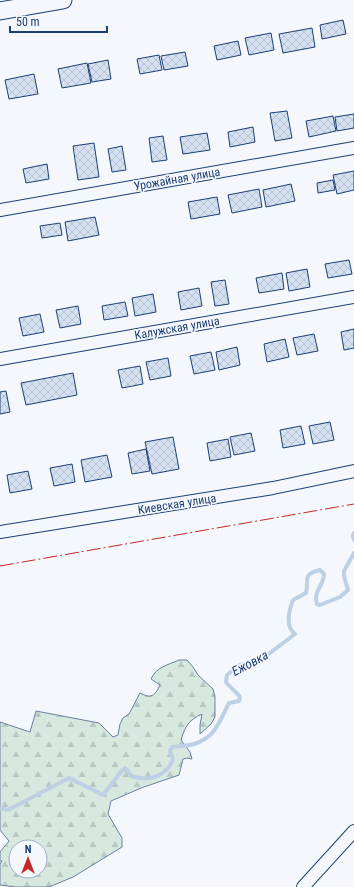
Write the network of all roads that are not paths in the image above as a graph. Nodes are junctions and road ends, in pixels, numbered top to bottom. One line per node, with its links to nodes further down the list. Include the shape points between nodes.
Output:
1 (64, 0): 2 (main road)
2 (0, 11)
3 (354, 148): 4 (street, Урожайная улица)
4 (0, 210)
5 (354, 297): 6 (street, Калужская улица)
6 (0, 359)
7 (354, 471): 8 (street, Киевская улица, via 273,488)
8 (0, 532)
9 (354, 831): 10 (street)
10 (303, 887)

